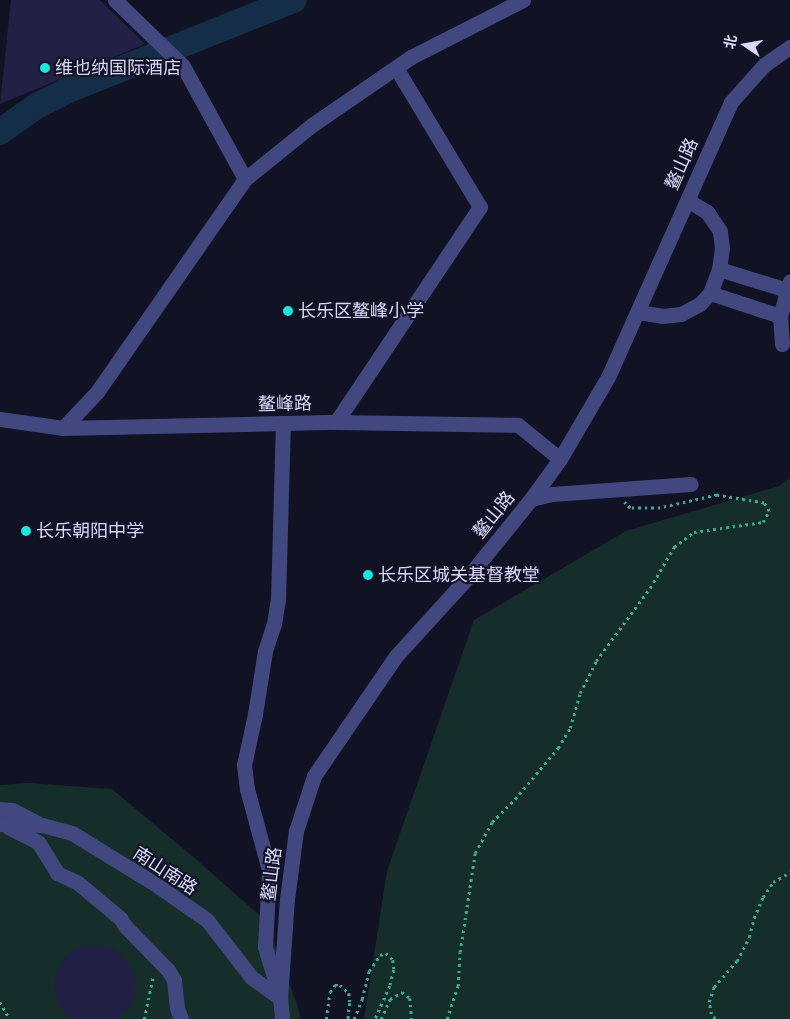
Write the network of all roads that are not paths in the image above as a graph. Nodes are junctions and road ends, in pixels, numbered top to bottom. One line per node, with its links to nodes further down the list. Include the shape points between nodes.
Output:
1 (116, 0): 5 (street, via 184,66)
2 (522, 0): 4 (street, via 411,57)
3 (790, 47): 6 (street, 鳌山路, via 764,64 731,102)
4 (396, 68): 5 (street, via 312,125); 14 (street, via 480,207)
5 (245, 179): 16 (street, via 97,392)
6 (687, 200): 7 (street, via 706,212 720,231); 10 (street, 鳌山路)
7 (719, 269): 8 (street); 9 (street)
8 (788, 285): 11 (street)
9 (710, 293): 10 (street, via 700,304 681,314 662,316); 11 (street)
10 (638, 312): 17 (street, 鳌山路, via 608,378)
11 (780, 316): 12 (street)
12 (782, 344)
13 (0, 419): 16 (street, 鳌峰路)
14 (336, 422): 15 (street, 鳌峰路); 17 (street, 鳌峰路, via 518,425)
15 (283, 423): 16 (street, 鳌峰路); 21 (street, via 278,600 265,651 244,766 269,870 265,947)
16 (63, 428)
17 (560, 459): 19 (street, 鳌山路)
18 (691, 484): 19 (street, via 552,494)
19 (531, 499): 21 (street, 鳌山路, via 467,578 396,656 314,776 296,831)
20 (1, 819): 21 (street, 南山南路, via 72,833 158,886 207,920 251,977); 22 (street, 南山南路, via 38,842 57,873 78,883 120,918 158,960 174,980)
21 (280, 998): 23 (street, 鳌山路)
22 (180, 1019)
23 (282, 1019)

